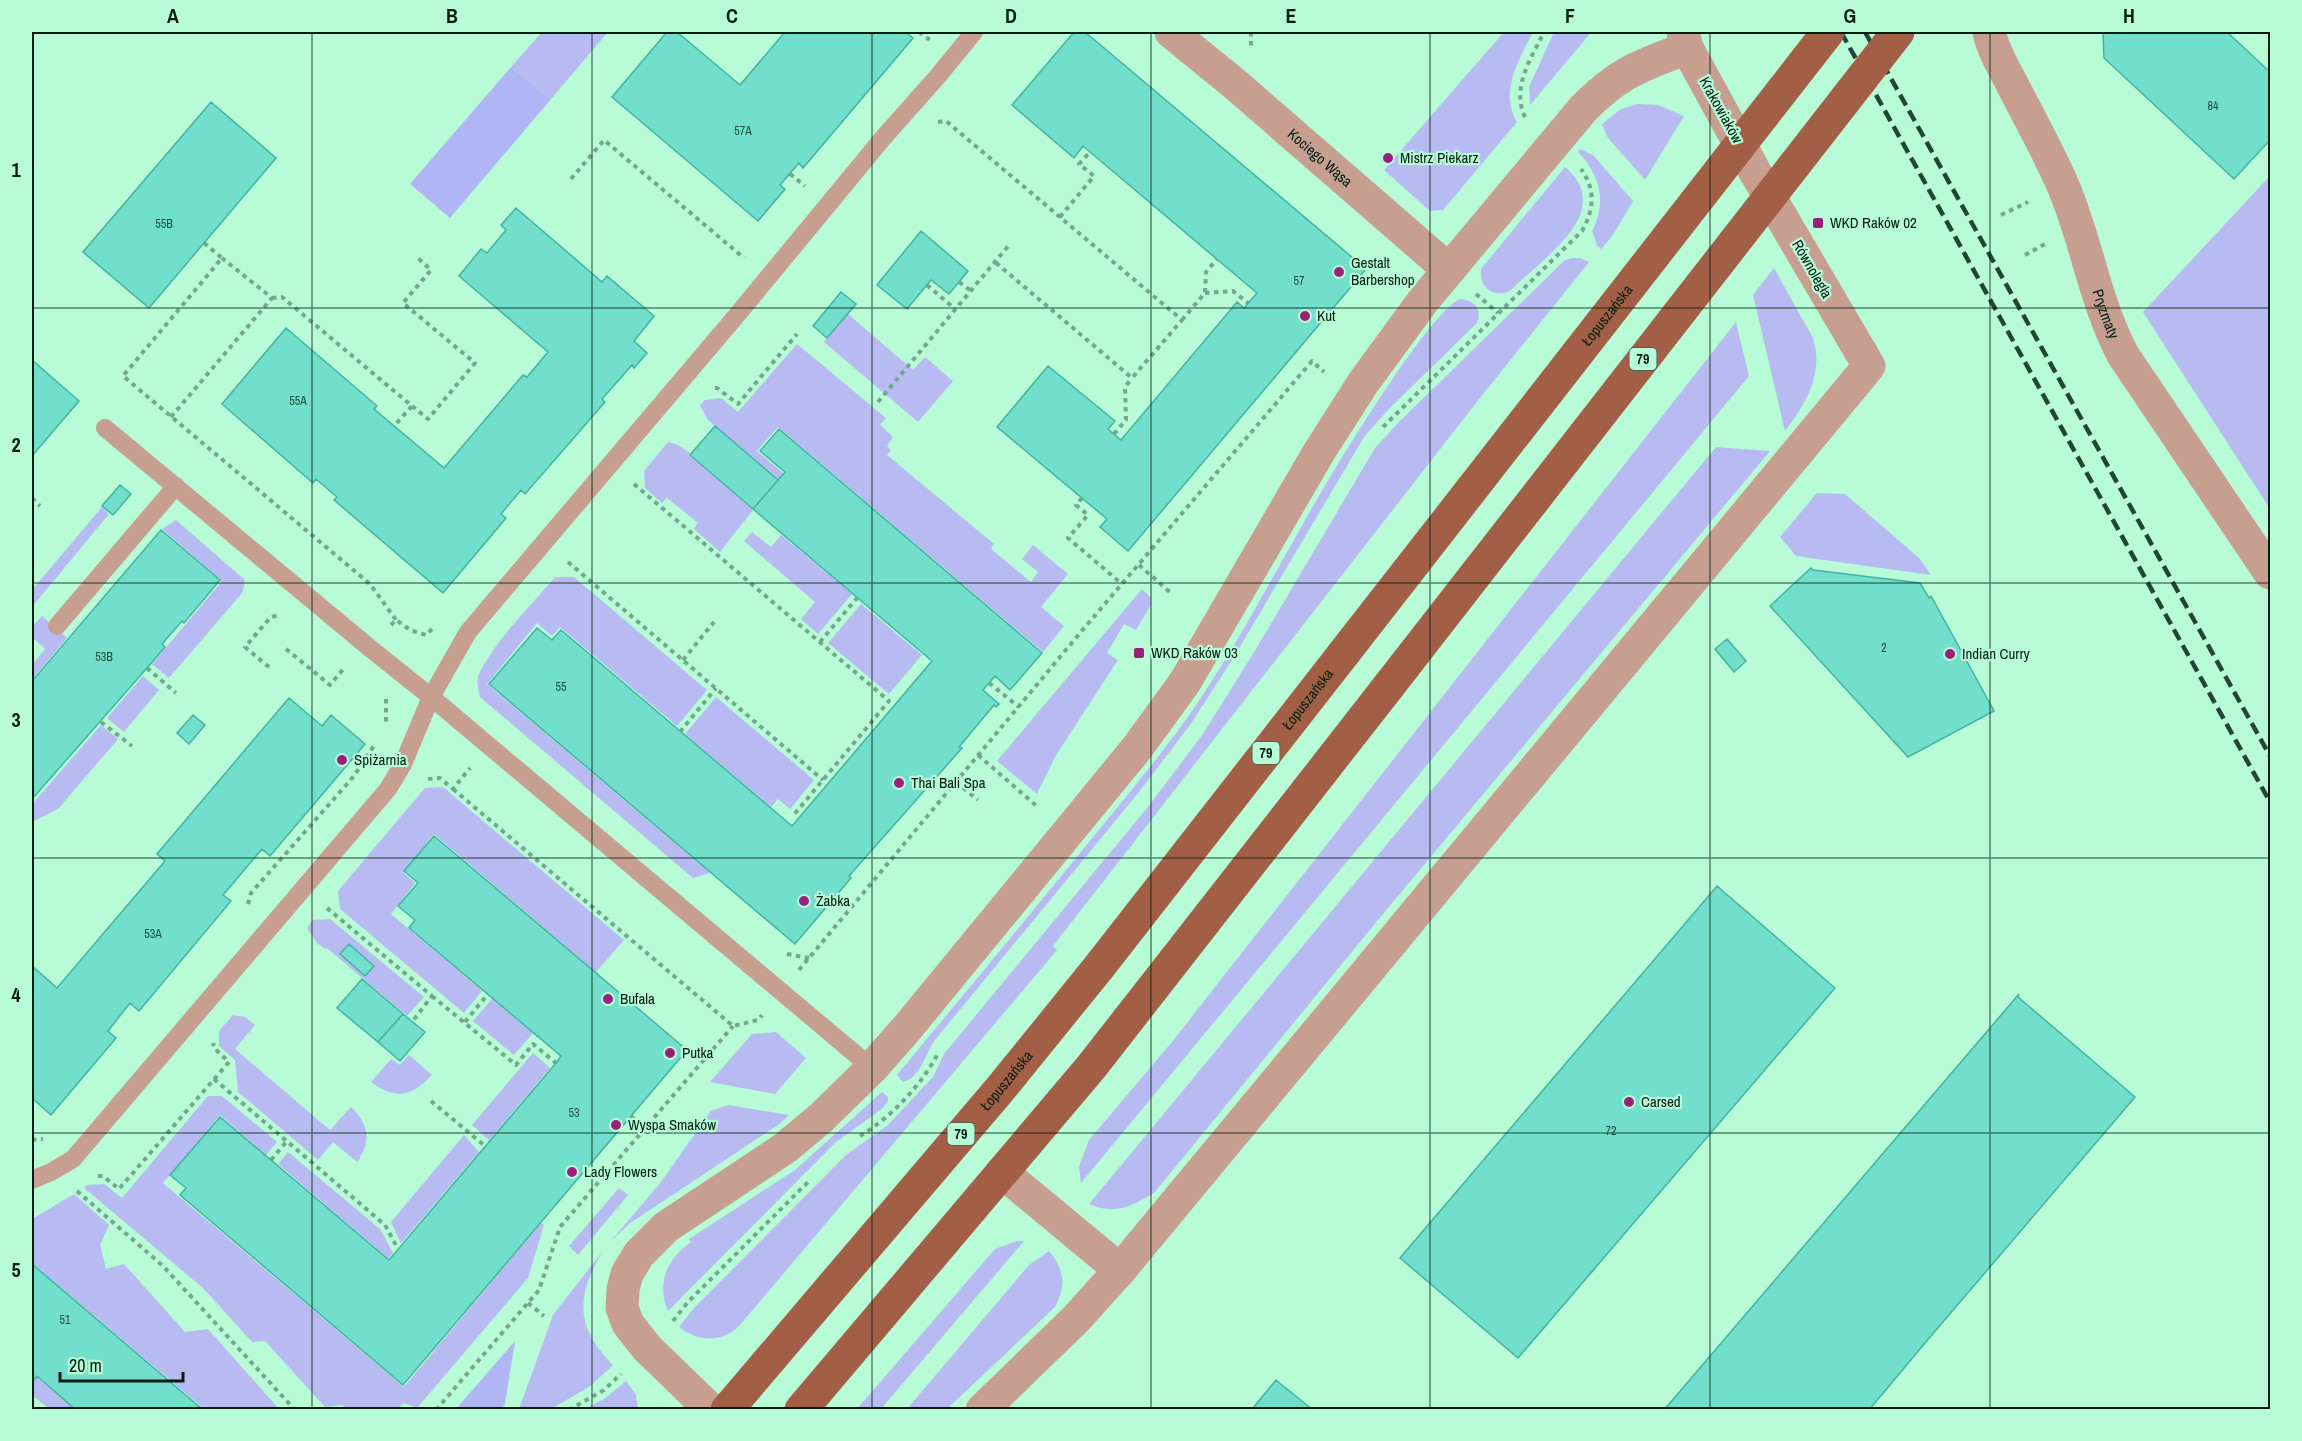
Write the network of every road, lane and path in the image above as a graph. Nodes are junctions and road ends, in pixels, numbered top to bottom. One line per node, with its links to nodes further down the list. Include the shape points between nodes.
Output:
1 (919, 32): 9 (path)
2 (975, 32): 72 (lane, via 468,632)
3 (1544, 32): 10 (path, via 1520,87 1521,106)
4 (1828, 32): 123 (main road, Łopuszańska / 79, bridge, via 1099,968)
5 (1898, 32): 110 (main road, 79, bridge, via 1092,1066)
6 (1989, 32): 53 (street, Pryzmaty, via 1996,54 2073,209 2111,334)
7 (1188, 37): 29 (street, Kociego Wąsa)
8 (1680, 37): 13 (street, Krakowiaków); 29 (street, via 1602,90)
9 (933, 42)
10 (1528, 121)
11 (934, 122): 19 (path, via 946,121)
12 (1090, 152): 19 (path, via 1079,164 1094,176)
13 (1755, 172): 115 (street, Równoległa, via 1869,366)
14 (790, 174): 16 (path)
15 (571, 179): 27 (path, via 604,140)
16 (808, 189)
17 (2014, 209): 18 (path)
18 (2001, 215)
19 (1060, 217): 37 (path)
20 (204, 243): 24 (path)
21 (1009, 245): 28 (path)
22 (2036, 249): 23 (path)
23 (2025, 255)
24 (222, 258): 34 (path); 42 (path, via 123,376)
25 (418, 258): 41 (path, via 431,270 403,303 475,363 428,419)
26 (1217, 259): 33 (path, via 1206,272)
27 (747, 261)
28 (995, 262): 32 (path); 39 (path)
29 (1449, 270): 98 (street, via 1386,350 1318,452 1185,682 1137,748)
30 (959, 282): 32 (path)
31 (927, 285): 36 (path)
32 (970, 290): 36 (path)
33 (1205, 293): 35 (path, via 1233,291); 37 (path)
34 (272, 298): 41 (path, via 282,297); 42 (path)
35 (1248, 303)
36 (955, 309): 40 (path)
37 (1182, 320): 39 (path)
38 (1325, 372): 52 (path, via 1312,361)
39 (1132, 378): 45 (path, via 1125,387 1126,420)
40 (878, 402)
41 (412, 405): 43 (path)
42 (171, 417): 58 (path, via 370,584)
43 (394, 426)
44 (105, 428): 47 (lane)
45 (1114, 434)
46 (628, 480): 62 (path)
47 (176, 486): 60 (lane); 64 (lane)
48 (32, 498): 50 (path)
49 (1082, 498): 54 (path, via 1076,505 1088,515 1068,538)
50 (40, 506)
51 (562, 558): 65 (path)
52 (1139, 565): 54 (path); 55 (path)
53 (2271, 573)
54 (1122, 584): 73 (path)
55 (1171, 593)
56 (857, 598): 62 (path)
57 (289, 614): 67 (path, via 270,618 245,647)
58 (396, 620): 61 (path, via 426,635); 64 (path)
59 (714, 622): 65 (path)
60 (57, 626)
61 (433, 628)
62 (820, 642): 82 (path, via 889,701)
63 (285, 649): 64 (path, via 330,685 348,664 356,666)
64 (371, 649): 72 (lane)
65 (683, 660): 69 (path)
66 (147, 668): 71 (path)
67 (269, 668)
68 (989, 682): 73 (path)
69 (716, 688): 76 (path); 82 (path)
70 (386, 692): 75 (path, via 386,724)
71 (177, 693)
72 (431, 697): 78 (lane); 81 (lane)
73 (1019, 707): 80 (path)
74 (101, 722): 79 (path)
75 (382, 731)
76 (680, 732)
77 (379, 738): 89 (path, via 354,776 251,892)
78 (489, 745): 84 (path); 90 (lane)
79 (132, 746)
80 (978, 755): 83 (path); 86 (path)
81 (403, 764): 84 (path, via 428,780 440,778); 112 (lane, via 388,789 74,1159)
82 (823, 780): 87 (path)
83 (956, 782): 85 (path); 90 (path)
84 (453, 789): 95 (path)
85 (978, 800)
86 (1040, 808)
87 (792, 817)
88 (321, 903): 92 (path)
89 (244, 914)
90 (781, 992): 95 (path, via 758,1020); 98 (lane)
91 (488, 994): 94 (path)
92 (432, 996): 93 (path); 94 (path)
93 (412, 1022)
94 (465, 1022): 97 (path, via 516,1065 533,1044)
95 (734, 1026): 103 (path)
96 (213, 1039): 99 (path, via 214,1048 229,1062)
97 (556, 1063)
98 (872, 1068): 122 (street, via 786,1148 656,1235 627,1274 622,1308 628,1324)
99 (214, 1079): 107 (path); 111 (path, via 119,1189 104,1176)
100 (431, 1101): 108 (path)
101 (631, 1116): 103 (path)
102 (627, 1121): 104 (path)
103 (645, 1129): 104 (path)
104 (641, 1133): 116 (path, via 560,1227 539,1290)
105 (54, 1139): 106 (path)
106 (32, 1140)
107 (287, 1141): 109 (path); 114 (path, via 385,1225)
108 (485, 1146)
109 (271, 1160)
110 (1002, 1172): 115 (street); 124 (main road, 79)
111 (94, 1177)
112 (32, 1180)
113 (79, 1183): 119 (path, via 74,1188 163,1266)
114 (398, 1249)
115 (1120, 1270): 125 (street, via 1076,1319)
116 (528, 1303): 117 (path); 120 (path)
117 (544, 1316)
118 (624, 1371): 121 (path, via 604,1390)
119 (295, 1410)
120 (436, 1410)
121 (569, 1410)
122 (711, 1410)
123 (727, 1410)
124 (801, 1410)
125 (982, 1410)

